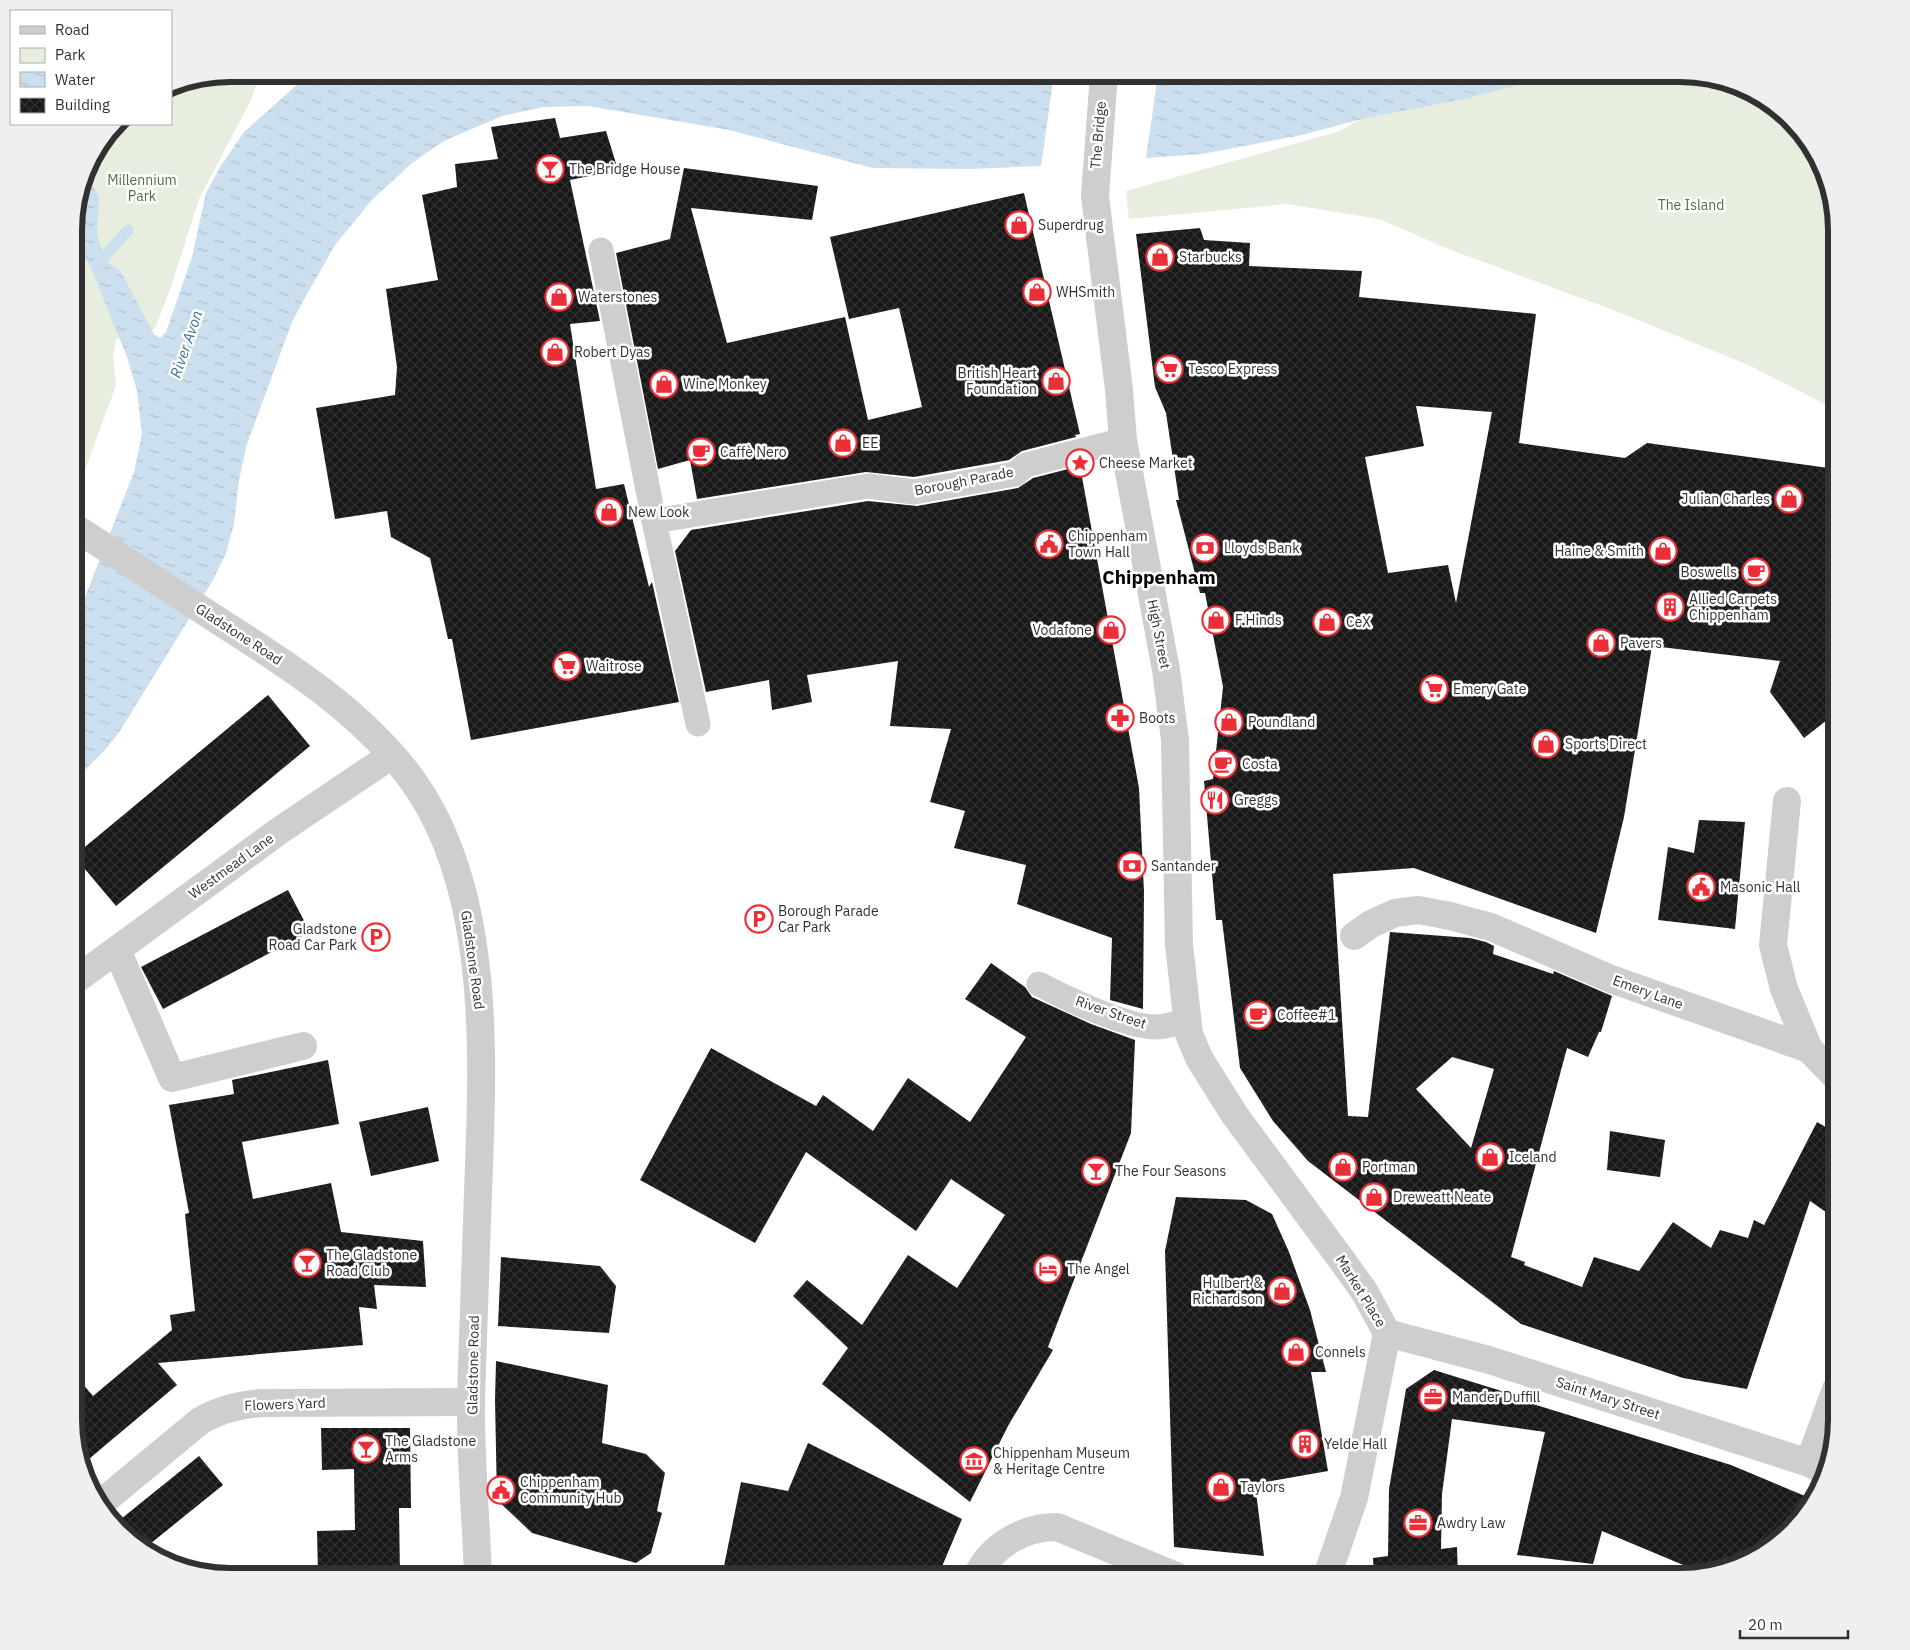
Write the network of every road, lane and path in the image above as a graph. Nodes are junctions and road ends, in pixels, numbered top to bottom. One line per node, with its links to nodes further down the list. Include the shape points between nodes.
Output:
1 (1103, 83): 2 (street, The Bridge)
2 (1095, 190): 4 (street, High Street)
3 (601, 250): 5 (street)
4 (1123, 440): 5 (street, Borough Parade, via 1026,465 1015,474 914,492 868,486); 14 (street, High Street, via 1166,670 1175,740 1179,945)
5 (654, 521): 7 (street)
6 (83, 534): 8 (street, Gladstone Road, via 320,688)
7 (698, 724)
8 (392, 755): 11 (street, Westmead Lane, via 279,831); 20 (street, Gladstone Road, via 424,798 444,840 464,897 473,948 481,1023 481,1091)
9 (1787, 801): 16 (street, Emery Lane, via 1773,945 1784,989)
10 (1354, 936): 16 (street, Emery Lane, via 1395,913 1418,910 1450,916 1490,927 1611,979)
11 (117, 950): 12 (street, Westmead Lane); 15 (street, via 172,1078)
12 (83, 975)
13 (1039, 984): 14 (street, River Street, via 1127,1021 1155,1027)
14 (1186, 1021): 18 (street, High Street, via 1193,1045)
15 (304, 1046)
16 (1809, 1049): 17 (street, Emery Lane)
17 (1828, 1069)
18 (1206, 1070): 19 (street, Market Place, via 1234,1114 1358,1283)
19 (1387, 1333): 22 (street, Saint Mary Street, via 1489,1360); 27 (street, Market Place, via 1354,1498)
20 (471, 1402): 23 (street, Flowers Yard, via 263,1403 218,1411 200,1421); 24 (street, Gladstone Road)
21 (1827, 1425): 22 (street)
22 (1817, 1468)
23 (106, 1499)
24 (478, 1568)
25 (982, 1568): 26 (street, via 989,1557 1007,1542 1042,1527 1057,1527)
26 (1157, 1568)
27 (1330, 1568)

